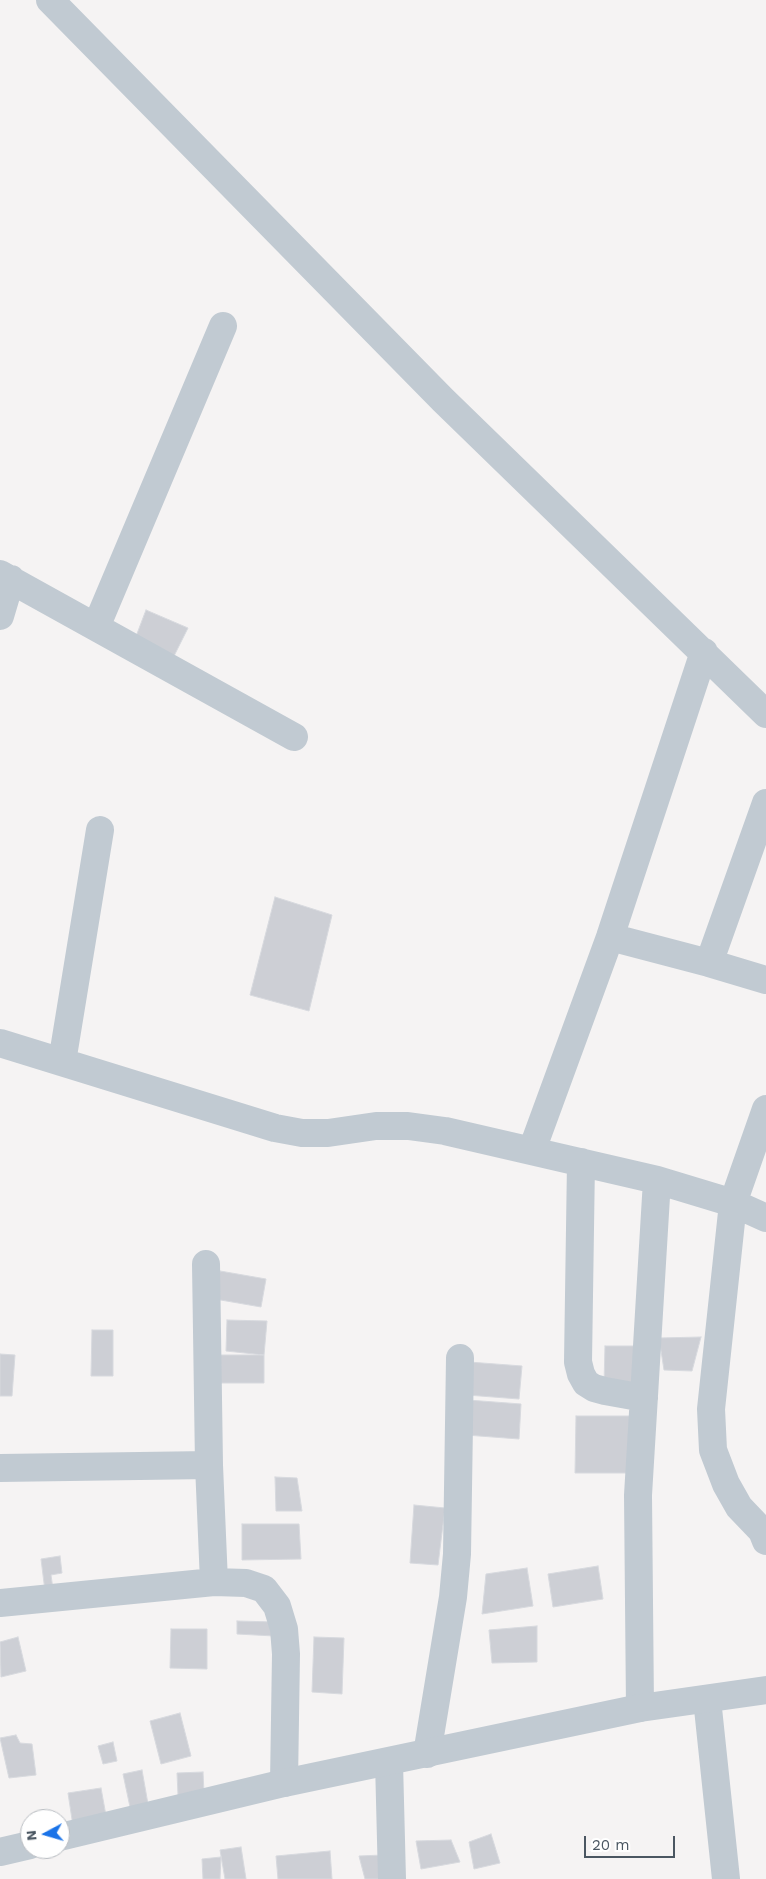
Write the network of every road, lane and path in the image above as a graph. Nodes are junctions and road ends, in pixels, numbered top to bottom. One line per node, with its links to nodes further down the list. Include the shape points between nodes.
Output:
1 (50, 0): 6 (street, via 443,400)
2 (223, 326): 5 (street)
3 (5, 576): 4 (street); 5 (street)
4 (0, 616)
5 (96, 627): 8 (street)
6 (704, 652): 7 (street); 11 (street)
7 (766, 714)
8 (294, 737)
9 (766, 803): 12 (street)
10 (100, 830): 15 (street)
11 (610, 937): 12 (street); 17 (street)
12 (709, 962): 13 (street)
13 (766, 980)
14 (0, 1043): 15 (street)
15 (62, 1062): 17 (street, via 275,1128 328,1133 376,1126 408,1126)
16 (766, 1109): 20 (street)
17 (532, 1150): 18 (street)
18 (581, 1162): 19 (street); 24 (street, via 578,1362 581,1374 594,1388)
19 (657, 1180): 20 (street); 24 (street)
20 (733, 1203): 21 (street); 27 (street, via 711,1409 714,1450 739,1508 762,1531)
21 (766, 1218)
22 (206, 1264): 25 (street)
23 (460, 1358): 33 (street, via 457,1554)
24 (644, 1398): 32 (street, via 638,1495)
25 (209, 1465): 26 (street); 28 (street)
26 (0, 1468)
27 (766, 1541)
28 (214, 1582): 29 (street); 35 (street, via 246,1583 264,1589 277,1606 284,1629 286,1654)
29 (0, 1603)
30 (766, 1690): 31 (street)
31 (707, 1699): 32 (street); 40 (street)
32 (640, 1708): 33 (street)
33 (427, 1754): 34 (street)
34 (389, 1762): 35 (street); 39 (street)
35 (284, 1783): 36 (street)
36 (70, 1835)
37 (20, 1847): 38 (street)
38 (0, 1852)
39 (392, 1879)
40 (726, 1879)

